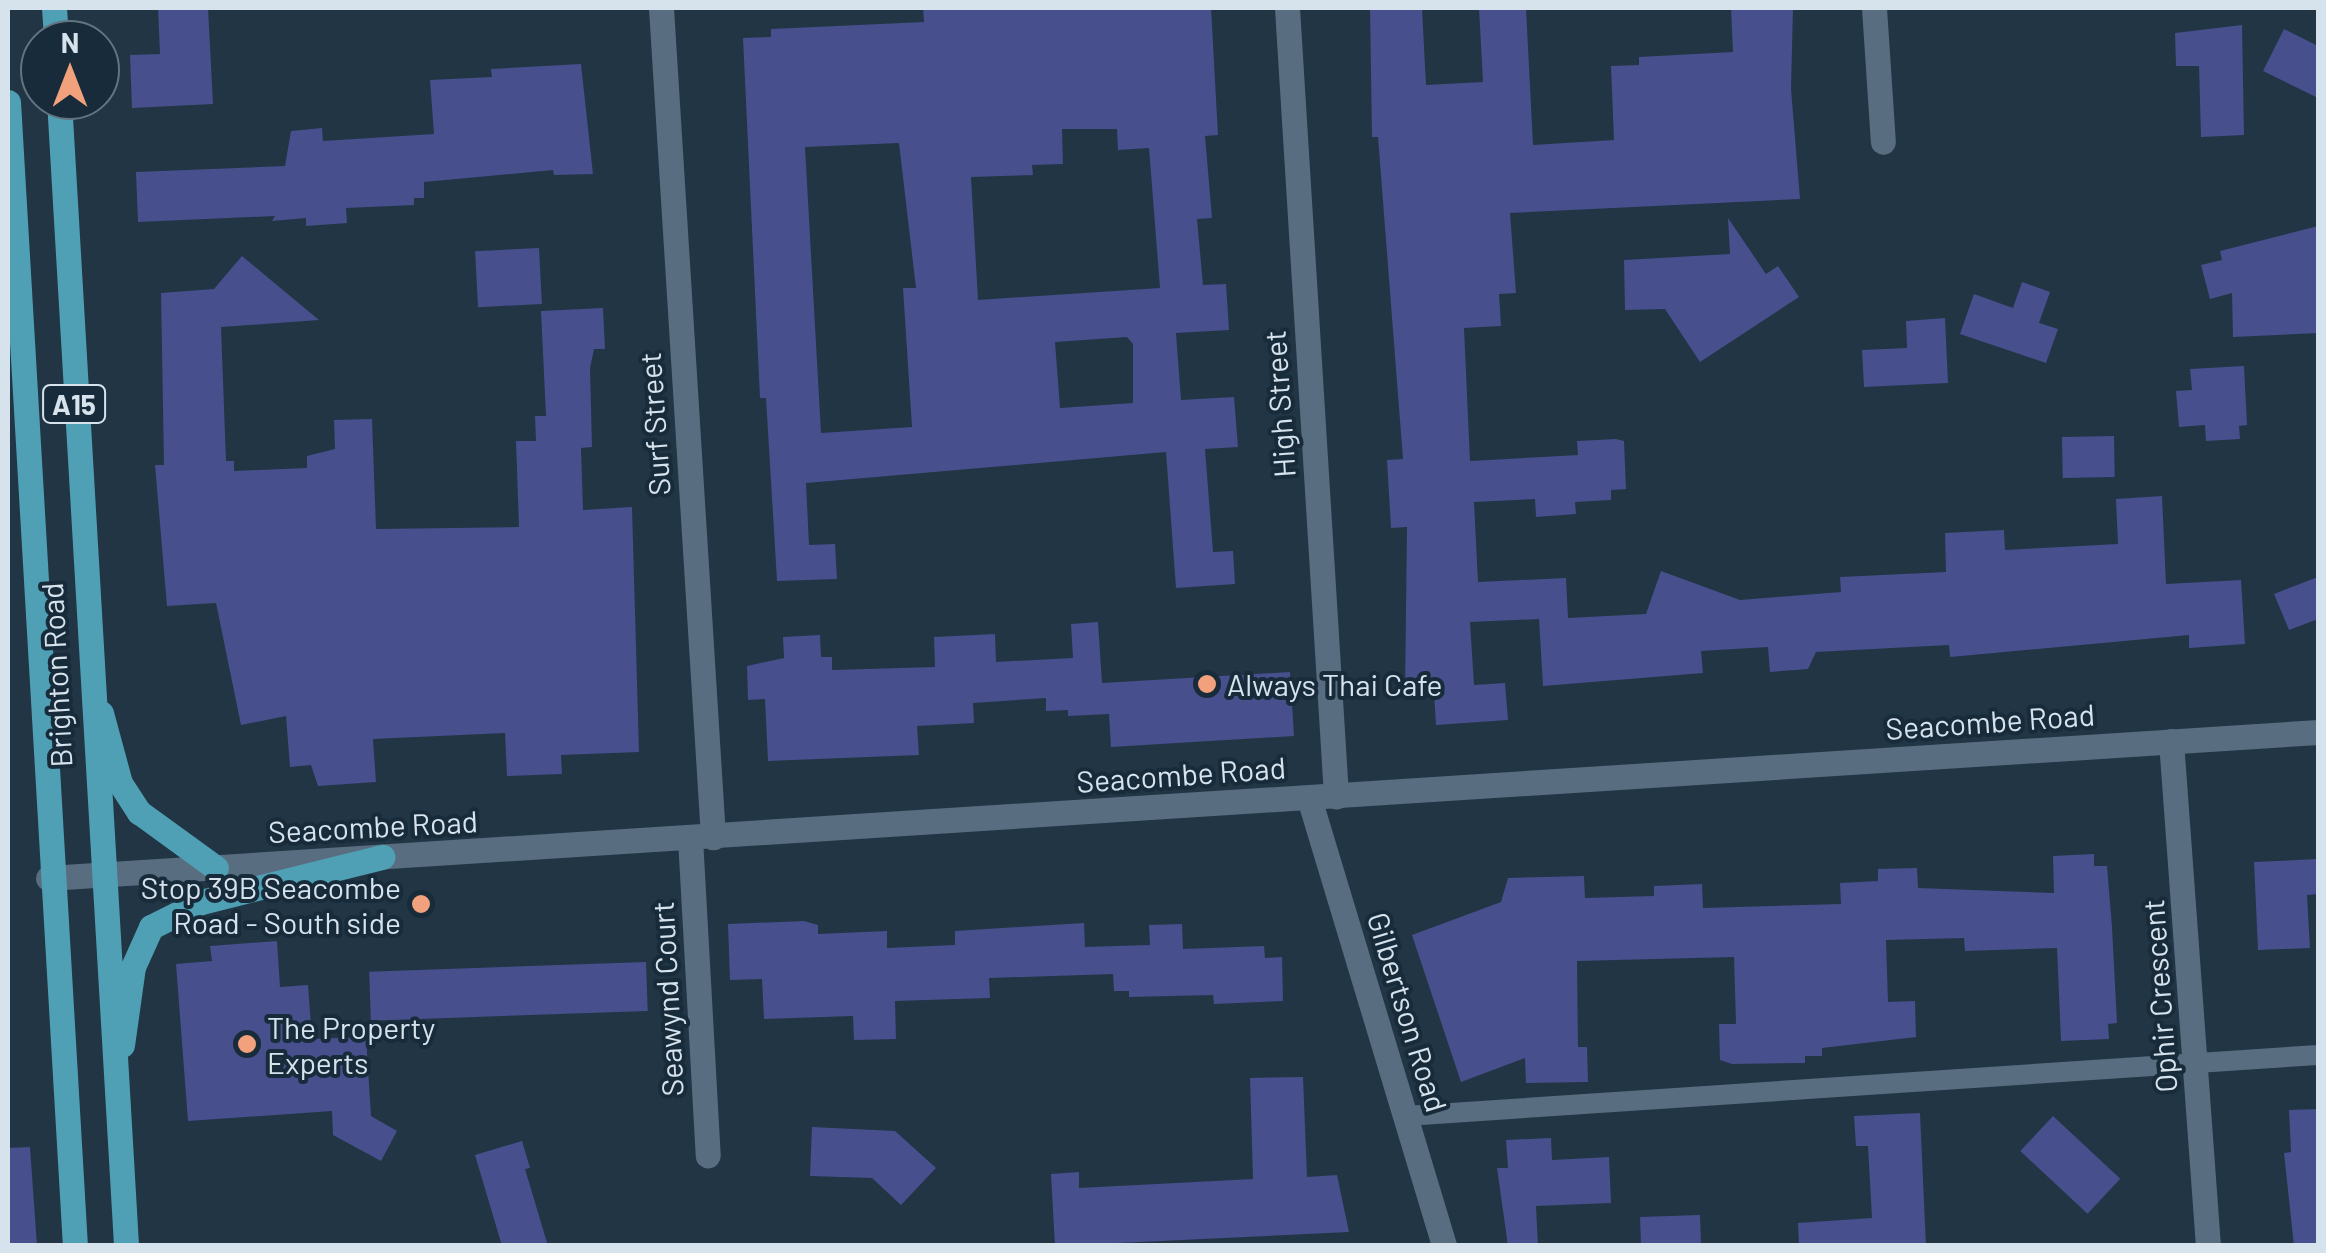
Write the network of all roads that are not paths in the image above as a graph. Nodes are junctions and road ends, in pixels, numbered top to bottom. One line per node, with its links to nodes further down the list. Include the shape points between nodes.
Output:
1 (660, 8): 12 (street, Surf Street)
2 (1287, 8): 10 (street, High Street)
3 (1874, 8): 6 (street)
4 (8, 102): 16 (main road, Brighton Road / A15)
5 (60, 120): 7 (main road, Brighton Road / A15)
6 (1882, 142)
7 (87, 660): 14 (main road, via 120,783 139,812); 15 (main road, Brighton Road / A15)
8 (2318, 732): 9 (street, Seacombe Road)
9 (2171, 742): 10 (street, Seacombe Road); 18 (street, Ophir Crescent)
10 (1336, 796): 11 (street, Seacombe Road)
11 (1309, 798): 12 (street, Seacombe Road); 20 (street, Gilbertson Road)
12 (702, 838): 13 (street, Seacombe Road); 21 (street, Seawynd Court)
13 (382, 858): 14 (street, Seacombe Road); 19 (main road, via 201,902 151,927 133,968)
14 (216, 868): 15 (street, Seacombe Road)
15 (100, 874): 16 (street, Seacombe Road); 19 (main road, Brighton Road / A15)
16 (48, 878): 22 (main road, Brighton Road / A15)
17 (2318, 1055): 18 (lane)
18 (2197, 1063): 20 (lane); 25 (street, Ophir Crescent)
19 (115, 1097): 23 (main road, Brighton Road / A15)
20 (1406, 1116): 24 (street, Gilbertson Road)
21 (708, 1155)
22 (75, 1246)
23 (126, 1246)
24 (1444, 1246)
25 (2208, 1246)

